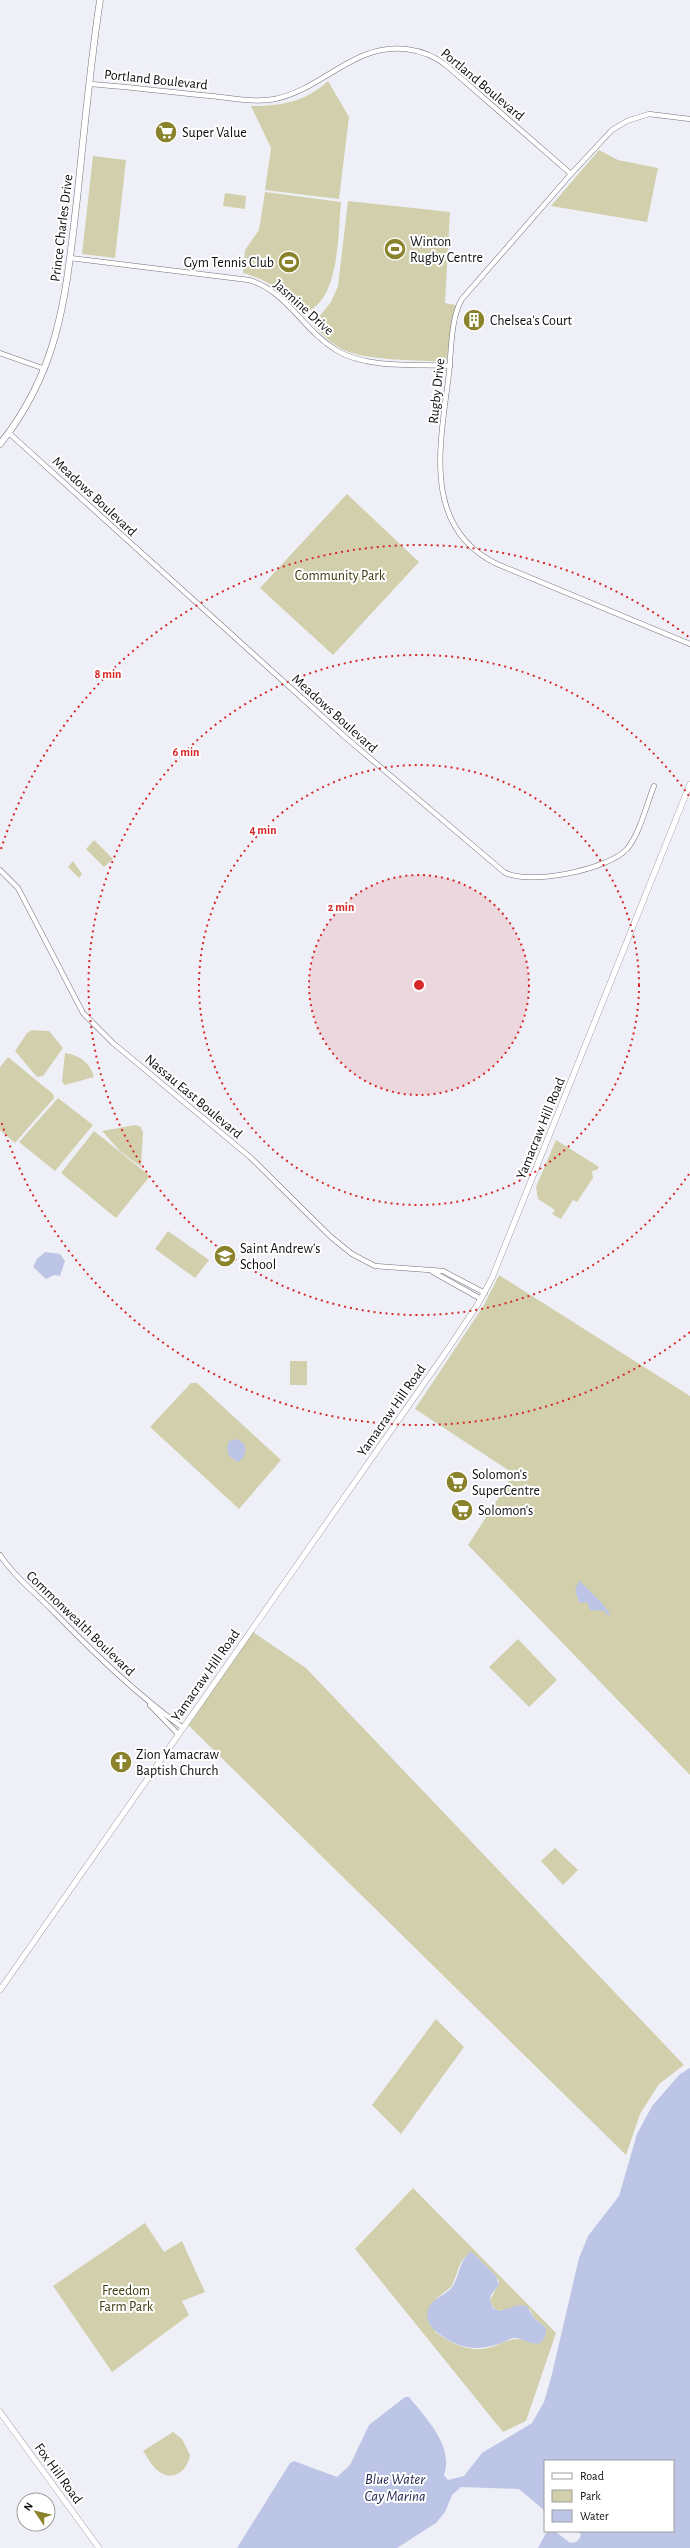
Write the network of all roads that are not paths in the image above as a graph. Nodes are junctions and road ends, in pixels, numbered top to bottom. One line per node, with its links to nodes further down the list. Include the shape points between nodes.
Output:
1 (100, 0): 2 (highway, Prince Charles Drive)
2 (90, 84): 4 (street, Portland Boulevard, via 268,100 306,88 366,53 386,48 411,50 430,55 448,66); 5 (highway, Prince Charles Drive)
3 (690, 118): 4 (street, Rugby Drive, via 656,114 627,121 603,138)
4 (571, 174): 7 (street, Rugby Drive, via 461,301 456,318)
5 (70, 258): 7 (street, Jasmine Drive, via 248,280 274,292 341,353 377,362); 8 (highway, Prince Charles Drive, via 62,317)
6 (0, 353): 8 (street)
7 (450, 366): 11 (street, Rugby Drive, via 440,482 448,514 466,541 481,555 497,564)
8 (45, 369): 9 (highway, Prince Charles Drive)
9 (9, 433): 10 (highway, Prince Charles Drive); 13 (street, Meadows Boulevard, via 339,732 504,872 519,878 546,877 615,858 626,850 633,839)
10 (0, 444)
11 (690, 644)
12 (690, 784): 16 (main road, Yamacraw Hill Road, via 620,964)
13 (654, 786)
14 (0, 870): 15 (street, Nassau East Boulevard, via 18,888 83,1013 113,1043 250,1157 331,1237 352,1254 381,1268)
15 (431, 1271): 16 (street, Nassau East Boulevard, via 452,1274); 17 (street, Nassau East Boulevard)
16 (485, 1293): 17 (main road, Yamacraw Hill Road)
17 (481, 1299): 20 (main road, Yamacraw Hill Road)
18 (0, 1554): 19 (street, Commonwealth Boulevard, via 18,1577)
19 (150, 1705): 20 (street, Commonwealth Boulevard); 21 (street, Commonwealth Boulevard)
20 (183, 1728): 21 (main road, Yamacraw Hill Road)
21 (178, 1734): 22 (main road, Yamacraw Hill Road)
22 (0, 1990)
23 (0, 2412): 24 (main road, Fox Hill Road)
24 (99, 2548)

